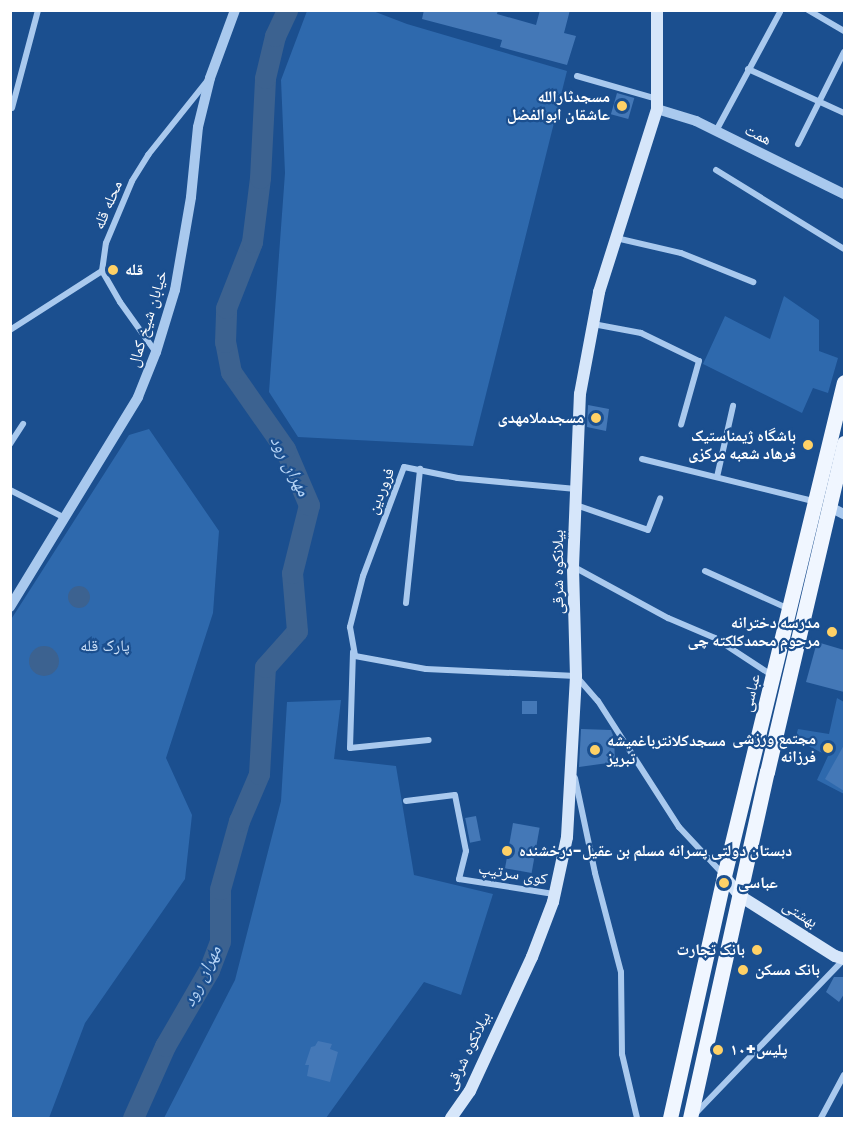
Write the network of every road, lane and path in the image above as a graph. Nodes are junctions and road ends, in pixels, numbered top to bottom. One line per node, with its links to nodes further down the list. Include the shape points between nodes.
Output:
1 (38, 10): 11 (street)
2 (235, 10): 10 (street, خیابان شیخ کمال)
3 (657, 10): 13 (main road, بیلانکوه شرقی)
4 (808, 10): 6 (street)
5 (780, 12): 8 (street)
6 (844, 31)
7 (844, 52): 12 (street)
8 (748, 69): 12 (street); 16 (street)
9 (577, 76): 13 (street)
10 (210, 78): 22 (street, محله قله, via 132,181 106,243); 26 (street, خیابان شیخ کمال, via 198,127 175,290)
11 (13, 98): 14 (street)
12 (821, 102): 15 (street); 17 (street)
13 (657, 104): 16 (street, همت); 20 (main road, بیلانکوه شرقی)
14 (12, 108)
15 (844, 113)
16 (716, 131): 19 (street, همت)
17 (798, 144)
18 (716, 170): 21 (street)
19 (844, 194)
20 (616, 238): 23 (street, via 681,253); 24 (main road, بیلانکوه شرقی)
21 (844, 249)
22 (102, 271): 25 (street); 26 (street)
23 (753, 282)
24 (593, 324): 30 (street, via 641,333 699,361); 36 (main road, بیلانکوه شرقی, via 580,394)
25 (10, 330)
26 (156, 352): 42 (street, خیابان شیخ کمال, via 138,397)
27 (844, 382): 39 (main road, عباسى)
28 (733, 406): 35 (street)
29 (23, 424): 32 (street)
30 (681, 425)
31 (844, 443): 39 (main road, عباسى)
32 (10, 444)
33 (642, 459): 35 (street)
34 (420, 469): 36 (street, فروردین, via 458,478); 45 (street); 48 (street, فروردین, via 404,467 371,554 350,627)
35 (717, 477): 39 (street)
36 (576, 489): 40 (main road, بیلانکوه شرقی)
37 (10, 490): 42 (street)
38 (660, 498): 40 (street, via 648,530)
39 (822, 504): 41 (street); 47 (main road, عباسى); 50 (main road, عباسى)
40 (576, 505): 43 (main road, بیلانکوه شرقی)
41 (844, 514)
42 (65, 518): 46 (street, خیابان شیخ کمال)
43 (573, 567): 49 (main road, بیلانکوه شرقی); 50 (street, via 668,618 715,638)
44 (705, 571): 47 (street)
45 (406, 603)
46 (12, 604)
47 (789, 609): 50 (main road, عباسى)
48 (354, 654): 49 (street, via 426,669); 51 (street, via 350,748)
49 (576, 676): 52 (main road, بیلانکوه شرقی); 54 (street, via 598,701 679,827)
50 (780, 680): 54 (main road, عباسى); 56 (main road, عباسى)
51 (429, 740)
52 (571, 763): 55 (main road, بیلانکوه شرقی, via 567,837); 60 (street, via 621,972 622,1054)
53 (406, 801): 55 (street, کوی سرتیپ, via 455,795 466,851 459,879)
54 (724, 876): 56 (main road, بهشتی); 61 (main road, عباسى)
55 (554, 894): 59 (main road, بیلانکوه شرقی, via 532,957 470,1090)
56 (740, 896): 57 (main road, بهشتی); 62 (main road, عباسى)
57 (844, 958): 62 (street)
58 (844, 1075): 63 (street)
59 (451, 1119)
60 (637, 1119)
61 (670, 1119)
62 (690, 1119)
63 (821, 1119)

